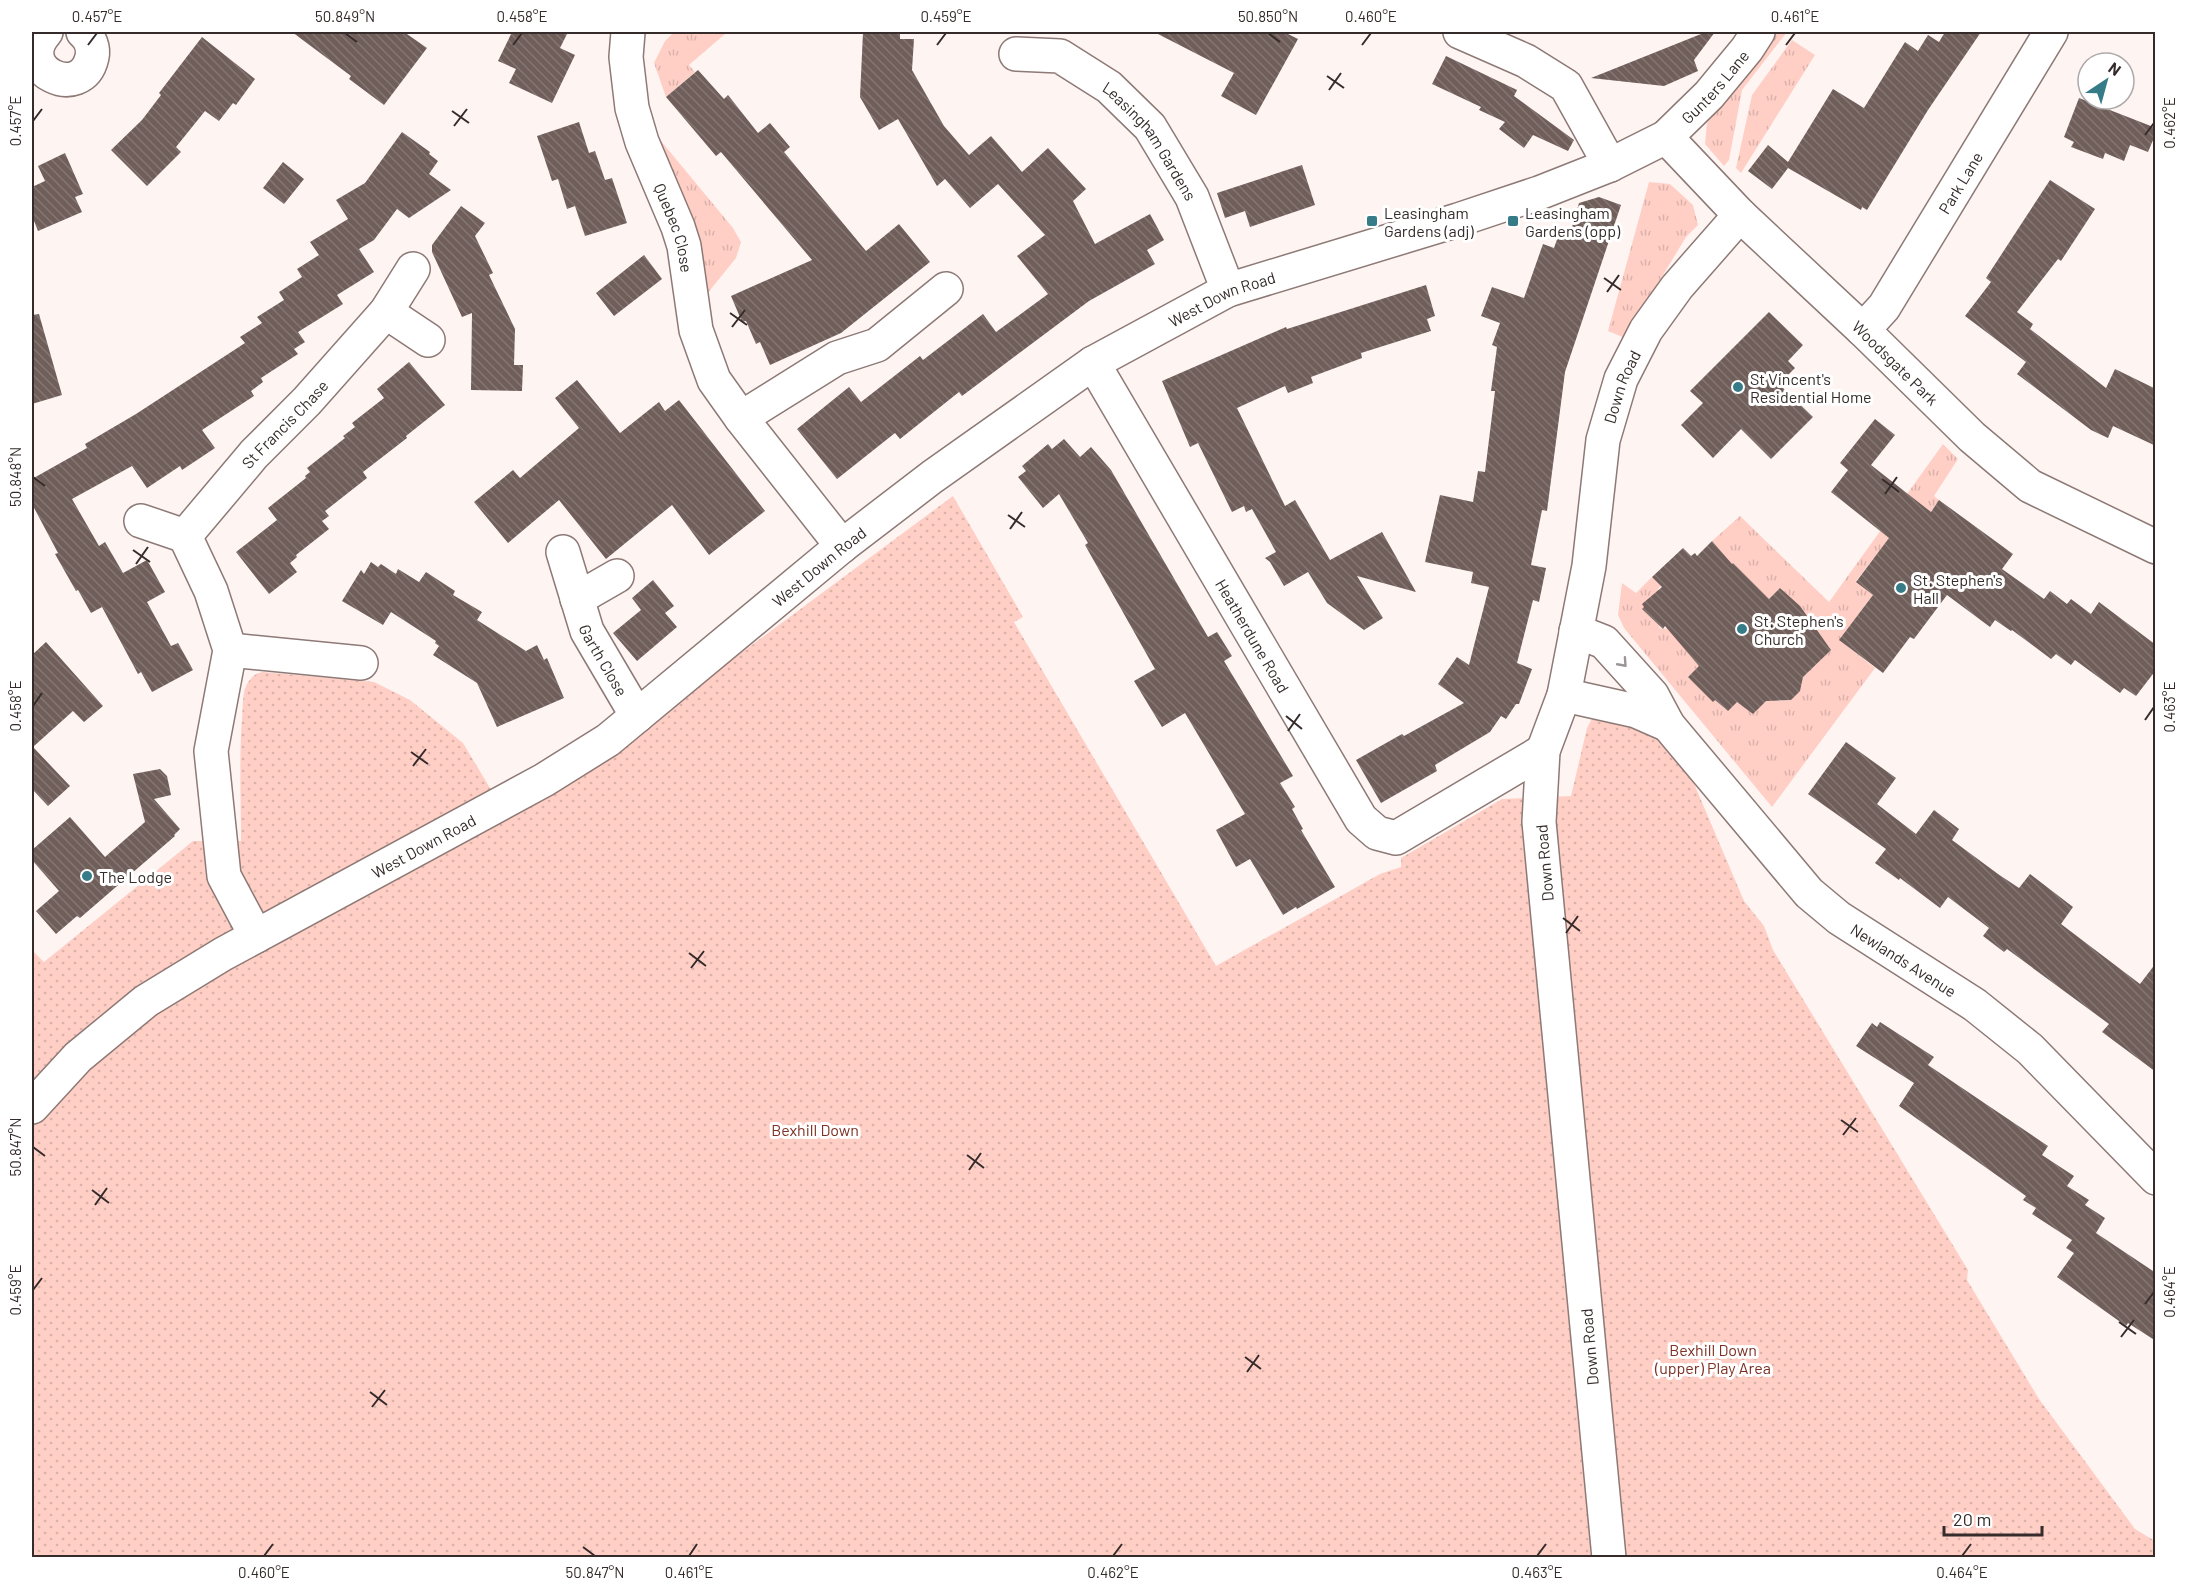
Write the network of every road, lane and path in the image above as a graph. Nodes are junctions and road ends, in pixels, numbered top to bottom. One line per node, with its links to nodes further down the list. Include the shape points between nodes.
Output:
1 (44, 32): 2 (street, via 39,41 38,61 43,70 62,80 73,79 90,66 92,44)
2 (83, 32)
3 (628, 32): 18 (street, Quebec Close, via 626,57 632,108 684,246 696,330 714,380)
4 (1460, 32): 9 (street, via 1527,62 1566,86)
5 (1758, 32): 8 (street, Gunters Lane, via 1709,95)
6 (2051, 32): 15 (street, Park Lane, via 1884,306)
7 (1016, 54): 13 (street, Leasingham Gardens, via 1060,56 1109,87 1150,127 1192,197)
8 (1666, 137): 9 (street, West Down Road); 10 (street, Woodsgate Park)
9 (1610, 165): 13 (street, West Down Road, via 1458,220)
10 (1740, 214): 15 (street, Woodsgate Park); 26 (street, Down Road, via 1677,287 1646,330 1621,379 1604,440 1589,566)
11 (413, 269): 14 (street, St Francis Chase)
12 (946, 289): 18 (street, via 877,345 837,358)
13 (1228, 290): 17 (street, West Down Road)
14 (386, 312): 16 (street); 20 (street, St Francis Chase, via 254,454)
15 (1863, 330): 22 (street, Woodsgate Park, via 1972,437 2030,486)
16 (428, 340)
17 (1093, 363): 21 (street, West Down Road); 32 (street, Heatherdune Road, via 1361,819 1377,833 1396,838)
18 (741, 418): 21 (street, Quebec Close)
19 (141, 521): 20 (street)
20 (185, 536): 27 (street, via 211,591)
21 (842, 546): 30 (street, West Down Road)
22 (2156, 547)
23 (563, 552): 25 (street, Garth Close)
24 (617, 576): 25 (street)
25 (577, 599): 30 (street, Garth Close, via 587,631)
26 (1576, 631): 29 (street, Down Road); 31 (street, Newlands Avenue, one-way to 31, via 1604,642 1652,695)
27 (230, 650): 28 (street); 33 (street, via 212,751 224,876)
28 (361, 663)
29 (1564, 695): 31 (street, Newlands Avenue, via 1636,711); 32 (street, Down Road)
30 (637, 716): 33 (street, West Down Road, via 609,740 544,780)
31 (1668, 725): 35 (street, Newlands Avenue, via 1809,893 1839,918 1976,1005 2030,1049)
32 (1543, 751): 36 (street, Down Road, via 1539,822)
33 (255, 936): 34 (street, West Down Road, via 146,1000 78,1057)
34 (32, 1107)
35 (2156, 1178)
36 (1609, 1557)

